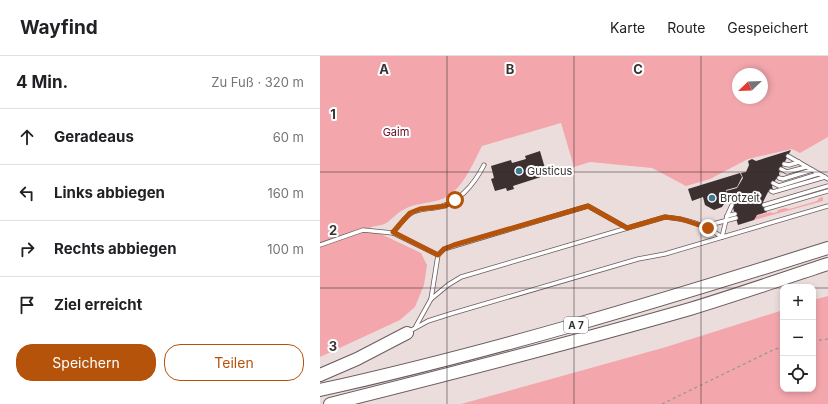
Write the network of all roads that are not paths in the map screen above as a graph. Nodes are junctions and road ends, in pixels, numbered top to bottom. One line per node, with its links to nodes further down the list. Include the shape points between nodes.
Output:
1 (788, 156): 2 (lane)
2 (799, 162): 3 (lane); 5 (lane)
3 (784, 164)
4 (484, 165): 23 (lane, via 467,190 455,200 445,206 410,213)
5 (806, 167): 6 (lane, via 787,172); 7 (lane)
6 (781, 169)
7 (812, 170): 8 (lane); 9 (lane)
8 (818, 174): 10 (lane); 11 (lane, via 779,186)
9 (779, 178)
10 (826, 178): 13 (lane)
11 (773, 183)
12 (828, 186): 14 (lane, via 765,207)
13 (771, 191)
14 (828, 191)
15 (732, 205): 18 (lane)
16 (828, 206): 24 (lane)
17 (735, 214): 18 (lane)
18 (727, 216): 20 (lane)
19 (736, 218): 20 (lane)
20 (726, 222): 21 (lane); 24 (lane)
21 (705, 226): 22 (lane, via 665,217); 24 (lane)
22 (627, 228): 27 (lane, via 588,206 454,245); 29 (lane, via 461,277)
23 (393, 232): 25 (lane, via 363,230); 27 (lane)
24 (722, 237): 30 (lane, via 487,303 428,321)
25 (320, 245)
26 (828, 248): 32 (highway, A 7, via 579,324 466,355)
27 (438, 255): 29 (lane)
28 (828, 264): 33 (highway, A 7, via 692,308 581,340)
29 (431, 298): 30 (lane)
30 (411, 330): 31 (highway, via 363,356)
31 (320, 375)
32 (320, 390)
33 (330, 404)

